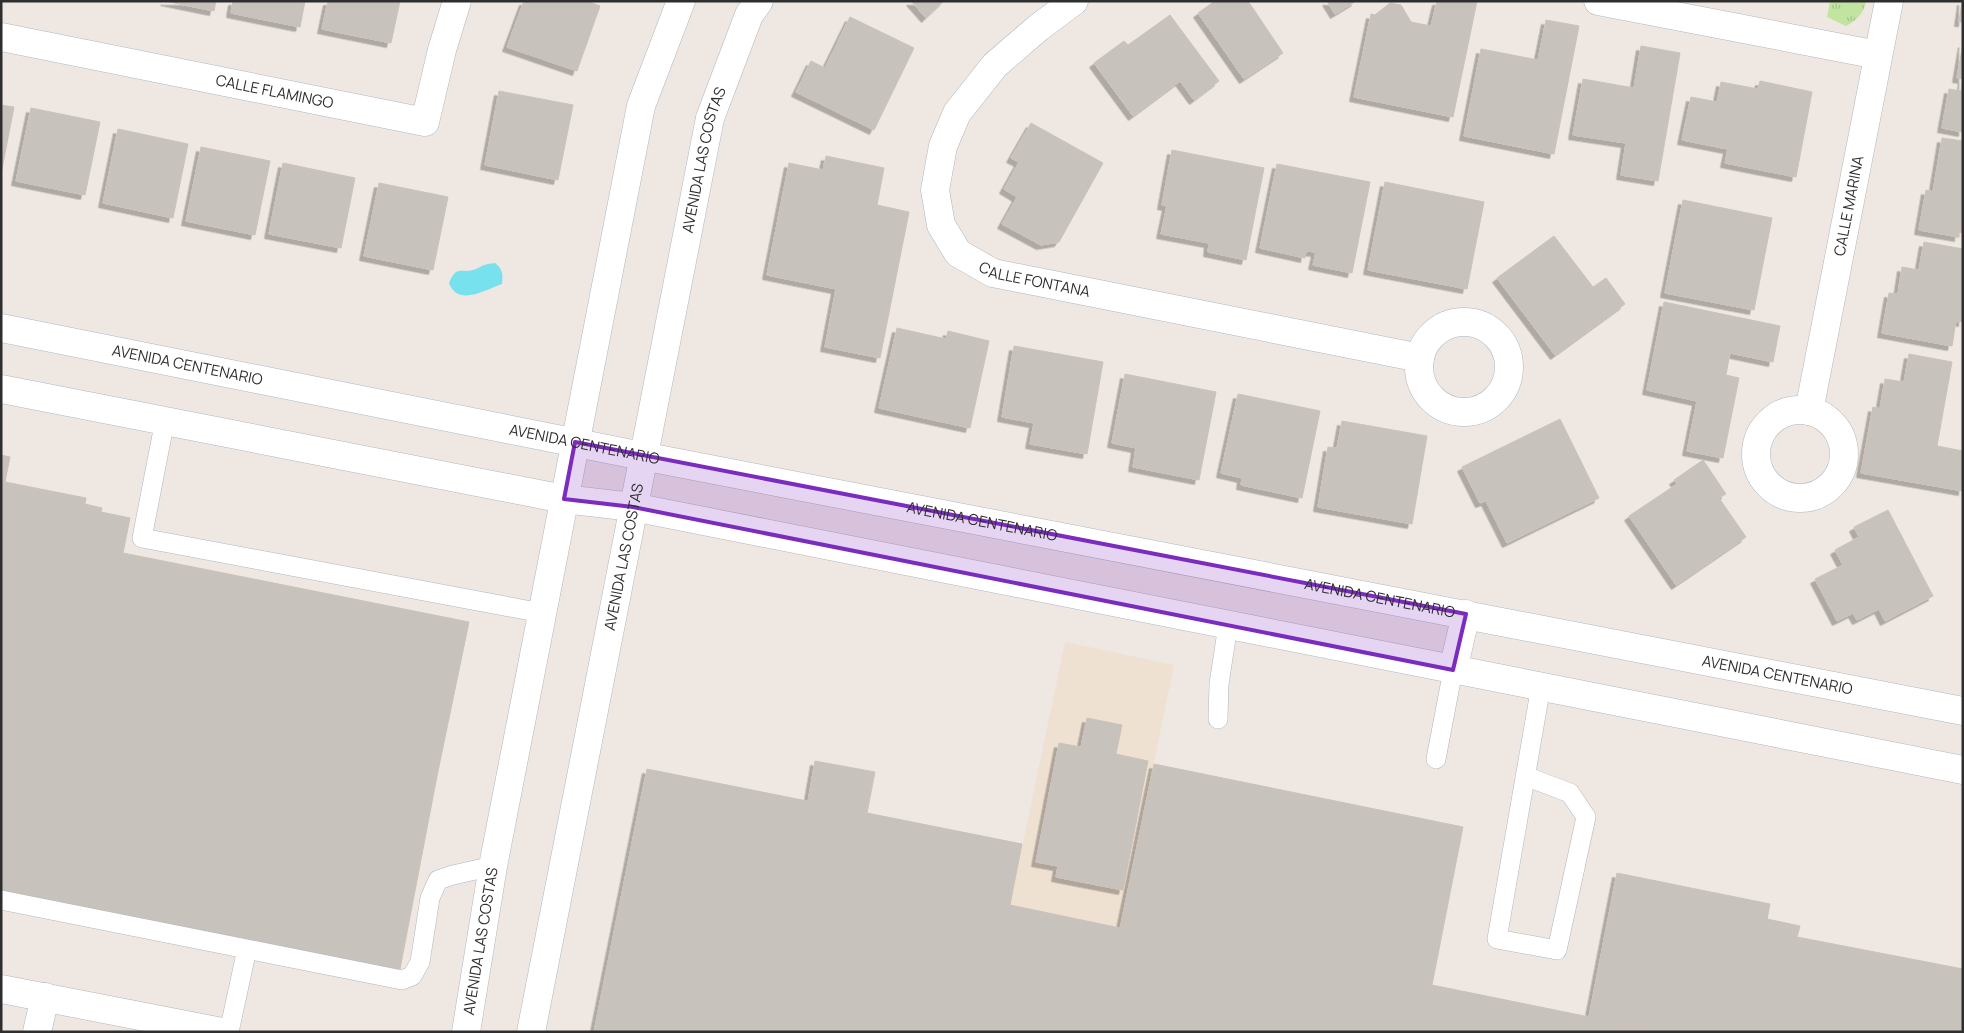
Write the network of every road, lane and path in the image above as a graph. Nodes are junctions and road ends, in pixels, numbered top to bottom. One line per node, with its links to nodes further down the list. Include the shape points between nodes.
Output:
1 (457, 1): 7 (street, CALLE FLAMINGO, via 425,122)
2 (681, 1): 14 (street, AVENIDA LAS COSTAS, via 641,106)
3 (759, 1): 15 (street, AVENIDA LAS COSTAS, via 749,15 710,118)
4 (1074, 1): 10 (street, CALLE FONTANA, via 994,65 957,113 943,146 935,190 941,226 958,253 993,273)
5 (1598, 1): 8 (street)
6 (1889, 1): 8 (street, CALLE MARINA)
7 (1, 37)
8 (1878, 55): 12 (street, CALLE MARINA)
9 (1, 328): 14 (street, AVENIDA CENTENARIO)
10 (1420, 358)
11 (1, 389): 13 (street)
12 (1809, 411)
13 (165, 420): 16 (street); 18 (lane, via 142,538)
14 (575, 442): 15 (street, AVENIDA CENTENARIO); 16 (street, AVENIDA LAS COSTAS)
15 (642, 456): 17 (street, AVENIDA LAS COSTAS); 19 (street, AVENIDA CENTENARIO)
16 (564, 499): 17 (street); 18 (street, AVENIDA LAS COSTAS)
17 (632, 507): 20 (street); 37 (street, AVENIDA LAS COSTAS)
18 (542, 613): 28 (street, AVENIDA LAS COSTAS)
19 (1466, 614): 21 (street); 23 (street, AVENIDA CENTENARIO)
20 (1228, 625): 21 (street); 24 (lane, via 1219,684)
21 (1453, 670): 22 (street); 25 (lane)
22 (1541, 686): 26 (street); 27 (lane)
23 (1963, 710)
24 (1218, 719)
25 (1436, 759)
26 (1963, 770)
27 (1525, 776): 27 (lane, via 1497,939 1557,950 1586,817 1570,793)
28 (492, 866): 30 (lane, via 438,880 430,898 420,962 412,976 402,980); 36 (street, AVENIDA LAS COSTAS)
29 (1, 900): 30 (lane)
30 (247, 949): 35 (lane)
31 (1, 989): 32 (street)
32 (45, 997): 33 (street); 34 (street)
33 (38, 1032)
34 (222, 1032)
35 (229, 1032)
36 (466, 1032)
37 (531, 1032)

